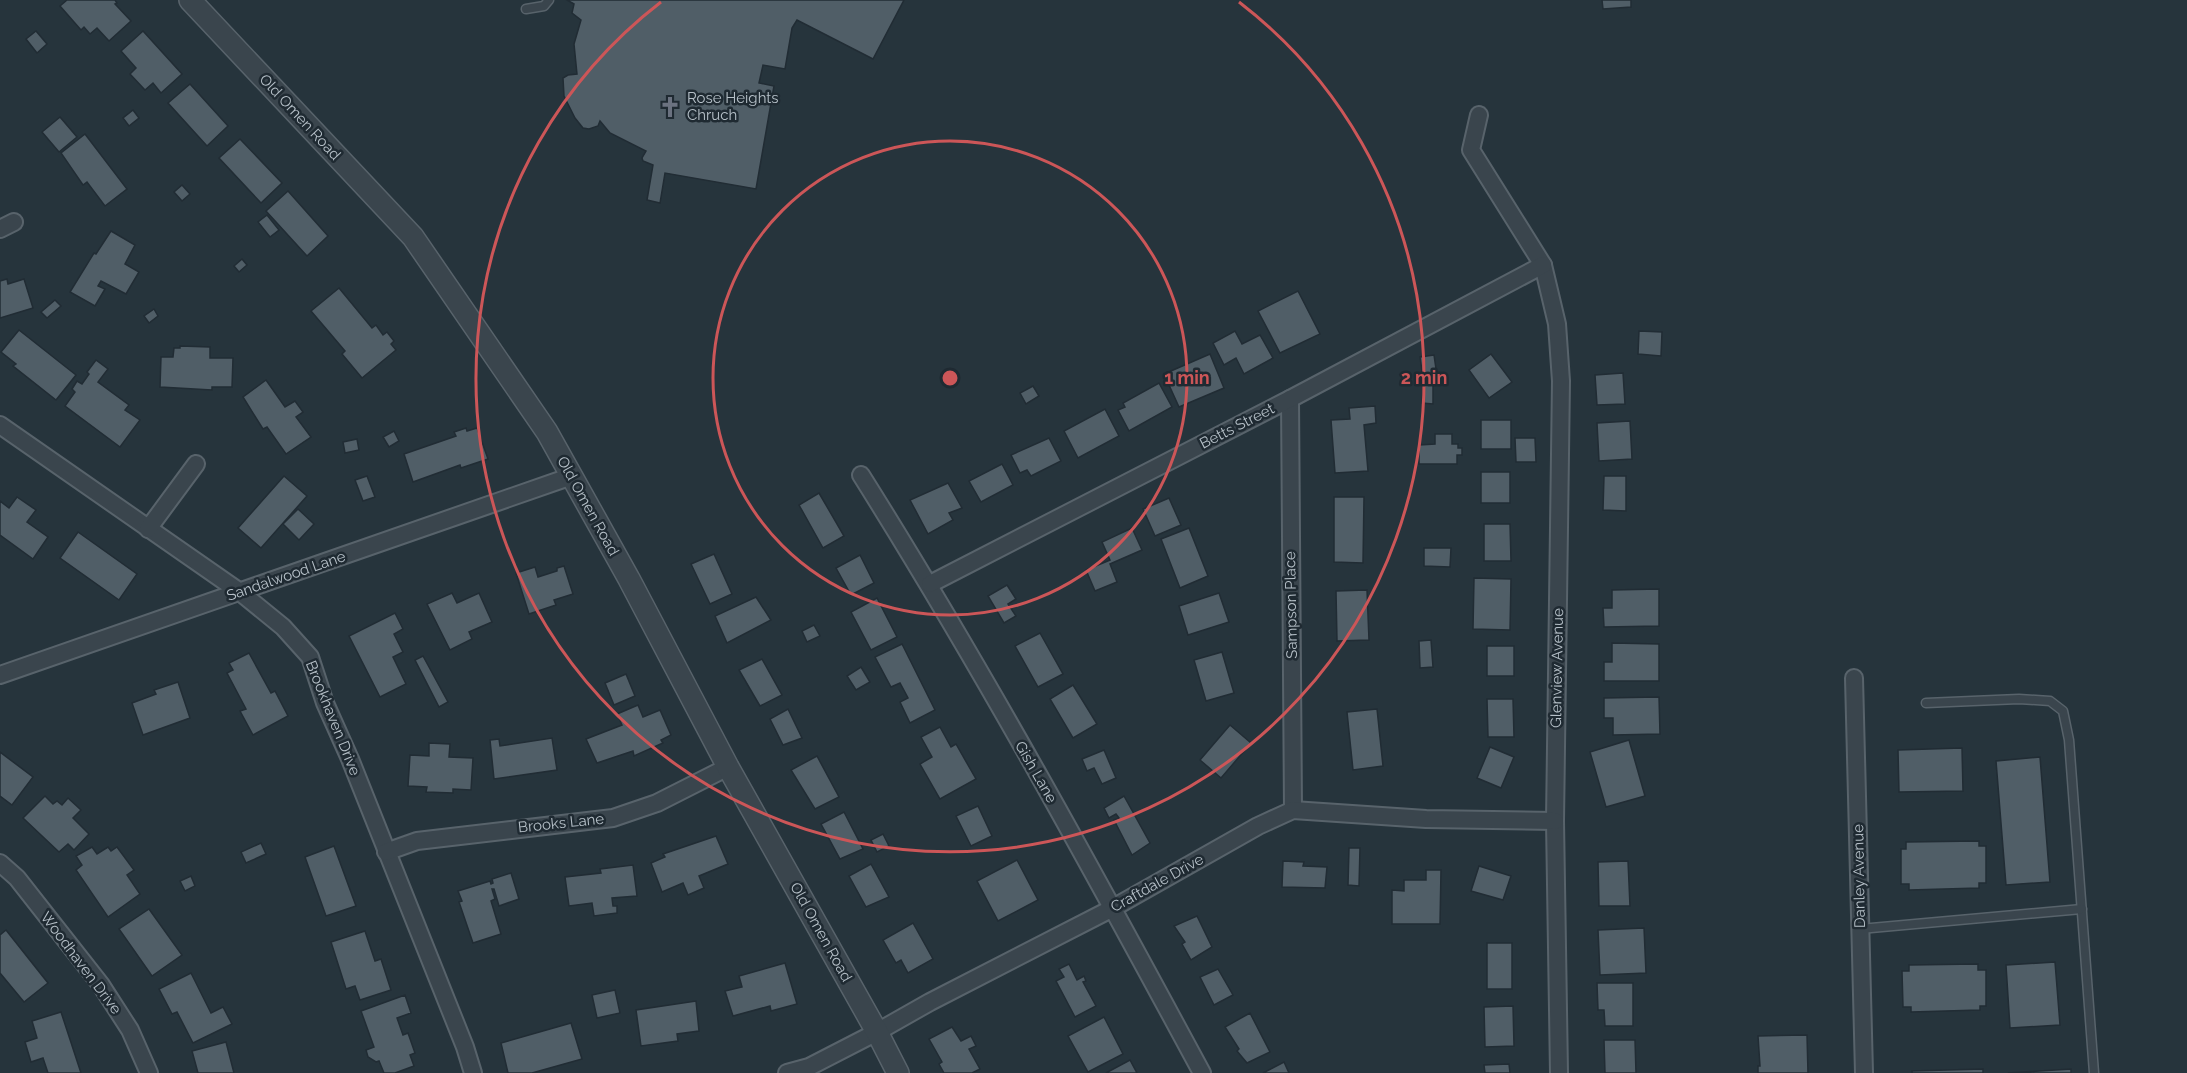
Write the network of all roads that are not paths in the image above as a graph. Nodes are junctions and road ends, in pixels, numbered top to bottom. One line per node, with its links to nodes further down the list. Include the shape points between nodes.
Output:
1 (190, 0): 10 (street, Old Omen Road, via 413,237 547,432)
2 (549, 0): 3 (lane, via 544,6)
3 (526, 9)
4 (1479, 115): 5 (street, Glenview Avenue, via 1471,150)
5 (1543, 265): 6 (street, Betts Street); 19 (street, Glenview Avenue, via 1557,324 1561,381)
6 (1290, 399): 12 (street, Betts Street); 18 (street, Sampson Place)
7 (0, 425): 11 (street, Brookhaven Drive)
8 (196, 464): 11 (street)
9 (861, 475): 12 (street, Gish Lane)
10 (572, 477): 13 (street, Sandalwood Lane); 17 (street, Old Omen Road)
11 (148, 529): 13 (street, Brookhaven Drive)
12 (930, 584): 24 (street, Gish Lane)
13 (240, 592): 14 (street, Sandalwood Lane); 20 (street, Brookhaven Drive, via 283,627 310,657)
14 (0, 675)
15 (1854, 678): 26 (street, Danley Avenue)
16 (1926, 703): 25 (lane, via 2040,700 2050,701 2063,711 2069,740)
17 (728, 767): 20 (street, Brooks Lane, via 657,804 613,818 417,841); 27 (street, Old Omen Road)
18 (1293, 810): 19 (street, Craftdale Drive, via 1426,819); 24 (street, Craftdale Drive)
19 (1555, 821): 33 (street, Glenview Avenue)
20 (386, 852): 29 (street, Brookhaven Drive)
21 (0, 863): 22 (street, Woodhaven Drive)
22 (17, 878): 23 (street); 28 (street, Woodhaven Drive, via 101,985 130,1030)
23 (0, 884)
24 (1113, 908): 27 (street, Craftdale Drive); 32 (street, Gish Lane)
25 (2082, 909): 26 (lane); 35 (lane)
26 (1860, 929): 34 (street, Danley Avenue)
27 (877, 1032): 30 (street, Craftdale Drive, via 809,1067); 31 (street, Old Omen Road)
28 (149, 1073)
29 (472, 1073)
30 (787, 1073)
31 (898, 1073)
32 (1202, 1073)
33 (1559, 1073)
34 (1864, 1073)
35 (2094, 1073)

